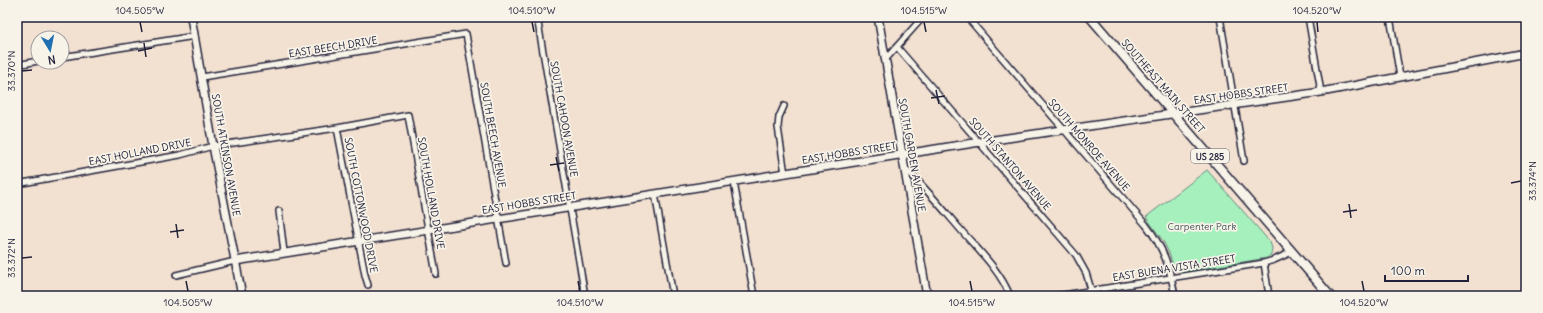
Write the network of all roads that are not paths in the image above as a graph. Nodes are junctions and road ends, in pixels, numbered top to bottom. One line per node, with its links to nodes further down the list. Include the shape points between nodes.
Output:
1 (192, 17): 11 (street, SOUTH ATKINSON AVENUE)
2 (537, 17): 36 (street, SOUTH CAHOON AVENUE)
3 (878, 17): 15 (street, SOUTH GARDEN AVENUE)
4 (923, 17): 12 (street)
5 (967, 17): 26 (street, SOUTH MONROE AVENUE)
6 (1090, 17): 23 (main road, SOUTHEAST MAIN STREET / US 285)
7 (1220, 17): 21 (street)
8 (1308, 17): 20 (street)
9 (1390, 17): 19 (street)
10 (466, 34): 18 (street, EAST BEECH DRIVE); 38 (street, SOUTH BEECH AVENUE)
11 (194, 36): 14 (street); 18 (street, SOUTH ATKINSON AVENUE)
12 (899, 49): 15 (street); 27 (street, SOUTH STANTON AVENUE)
13 (1526, 53): 19 (street, EAST HOBBS STREET)
14 (70, 56)
15 (886, 60): 29 (street, SOUTH GARDEN AVENUE)
16 (30, 63): 17 (street)
17 (17, 65)
18 (202, 77): 28 (street, SOUTH ATKINSON AVENUE)
19 (1400, 77): 20 (street, EAST HOBBS STREET)
20 (1321, 92): 21 (street, EAST HOBBS STREET)
21 (1235, 105): 23 (street, EAST HOBBS STREET); 30 (street)
22 (784, 106): 32 (street, via 778,127)
23 (1173, 113): 26 (street, EAST HOBBS STREET); 42 (main road, SOUTHEAST MAIN STREET / US 285)
24 (408, 115): 25 (street, EAST HOLLAND DRIVE); 39 (street, SOUTH HOLLAND DRIVE)
25 (337, 128): 28 (street, EAST HOLLAND DRIVE); 40 (street, SOUTH COTTONWOOD DRIVE)
26 (1064, 130): 27 (street, EAST HOBBS STREET); 48 (street, SOUTH MONROE AVENUE, via 1154,236)
27 (980, 142): 29 (street, EAST HOBBS STREET); 50 (street, SOUTH STANTON AVENUE, via 1076,256 1086,273)
28 (213, 146): 34 (street, EAST HOLLAND DRIVE, via 180,155); 43 (street, SOUTH ATKINSON AVENUE)
29 (902, 155): 31 (street, SOUTH GARDEN AVENUE); 32 (street, EAST HOBBS STREET)
30 (1244, 161)
31 (903, 166): 55 (street, SOUTH GARDEN AVENUE); 56 (street, via 994,268)
32 (785, 174): 33 (street, EAST HOBBS STREET)
33 (734, 182): 35 (street, EAST HOBBS STREET); 54 (street)
34 (17, 184)
35 (655, 194): 36 (street, EAST HOBBS STREET); 53 (street)
36 (570, 207): 38 (street, EAST HOBBS STREET); 52 (street, SOUTH CAHOON AVENUE)
37 (279, 211): 41 (street)
38 (498, 218): 39 (street, EAST HOBBS STREET); 45 (street, SOUTH BEECH AVENUE)
39 (428, 230): 40 (street, EAST HOBBS STREET); 46 (street, SOUTH HOLLAND DRIVE)
40 (358, 240): 41 (street, EAST HOBBS STREET); 49 (street, SOUTH COTTONWOOD DRIVE)
41 (284, 252): 43 (street, EAST HOBBS STREET)
42 (1292, 252): 44 (street, EAST BUENA VISTA STREET); 60 (main road, SOUTHEAST MAIN STREET / US 285)
43 (235, 260): 47 (street, EAST HOBBS STREET); 51 (street, SOUTH ATKINSON AVENUE)
44 (1264, 262): 48 (street, EAST BUENA VISTA STREET); 59 (street)
45 (506, 263)
46 (436, 274)
47 (176, 275)
48 (1172, 277): 50 (street, EAST BUENA VISTA STREET); 58 (street, SOUTH MONROE AVENUE)
49 (368, 285)
50 (1093, 294): 57 (street, EAST BUENA VISTA STREET)
51 (242, 296)
52 (585, 296)
53 (673, 296)
54 (754, 296)
55 (927, 296)
56 (1010, 296)
57 (1057, 296)
58 (1175, 296)
59 (1269, 296)
60 (1330, 296)

